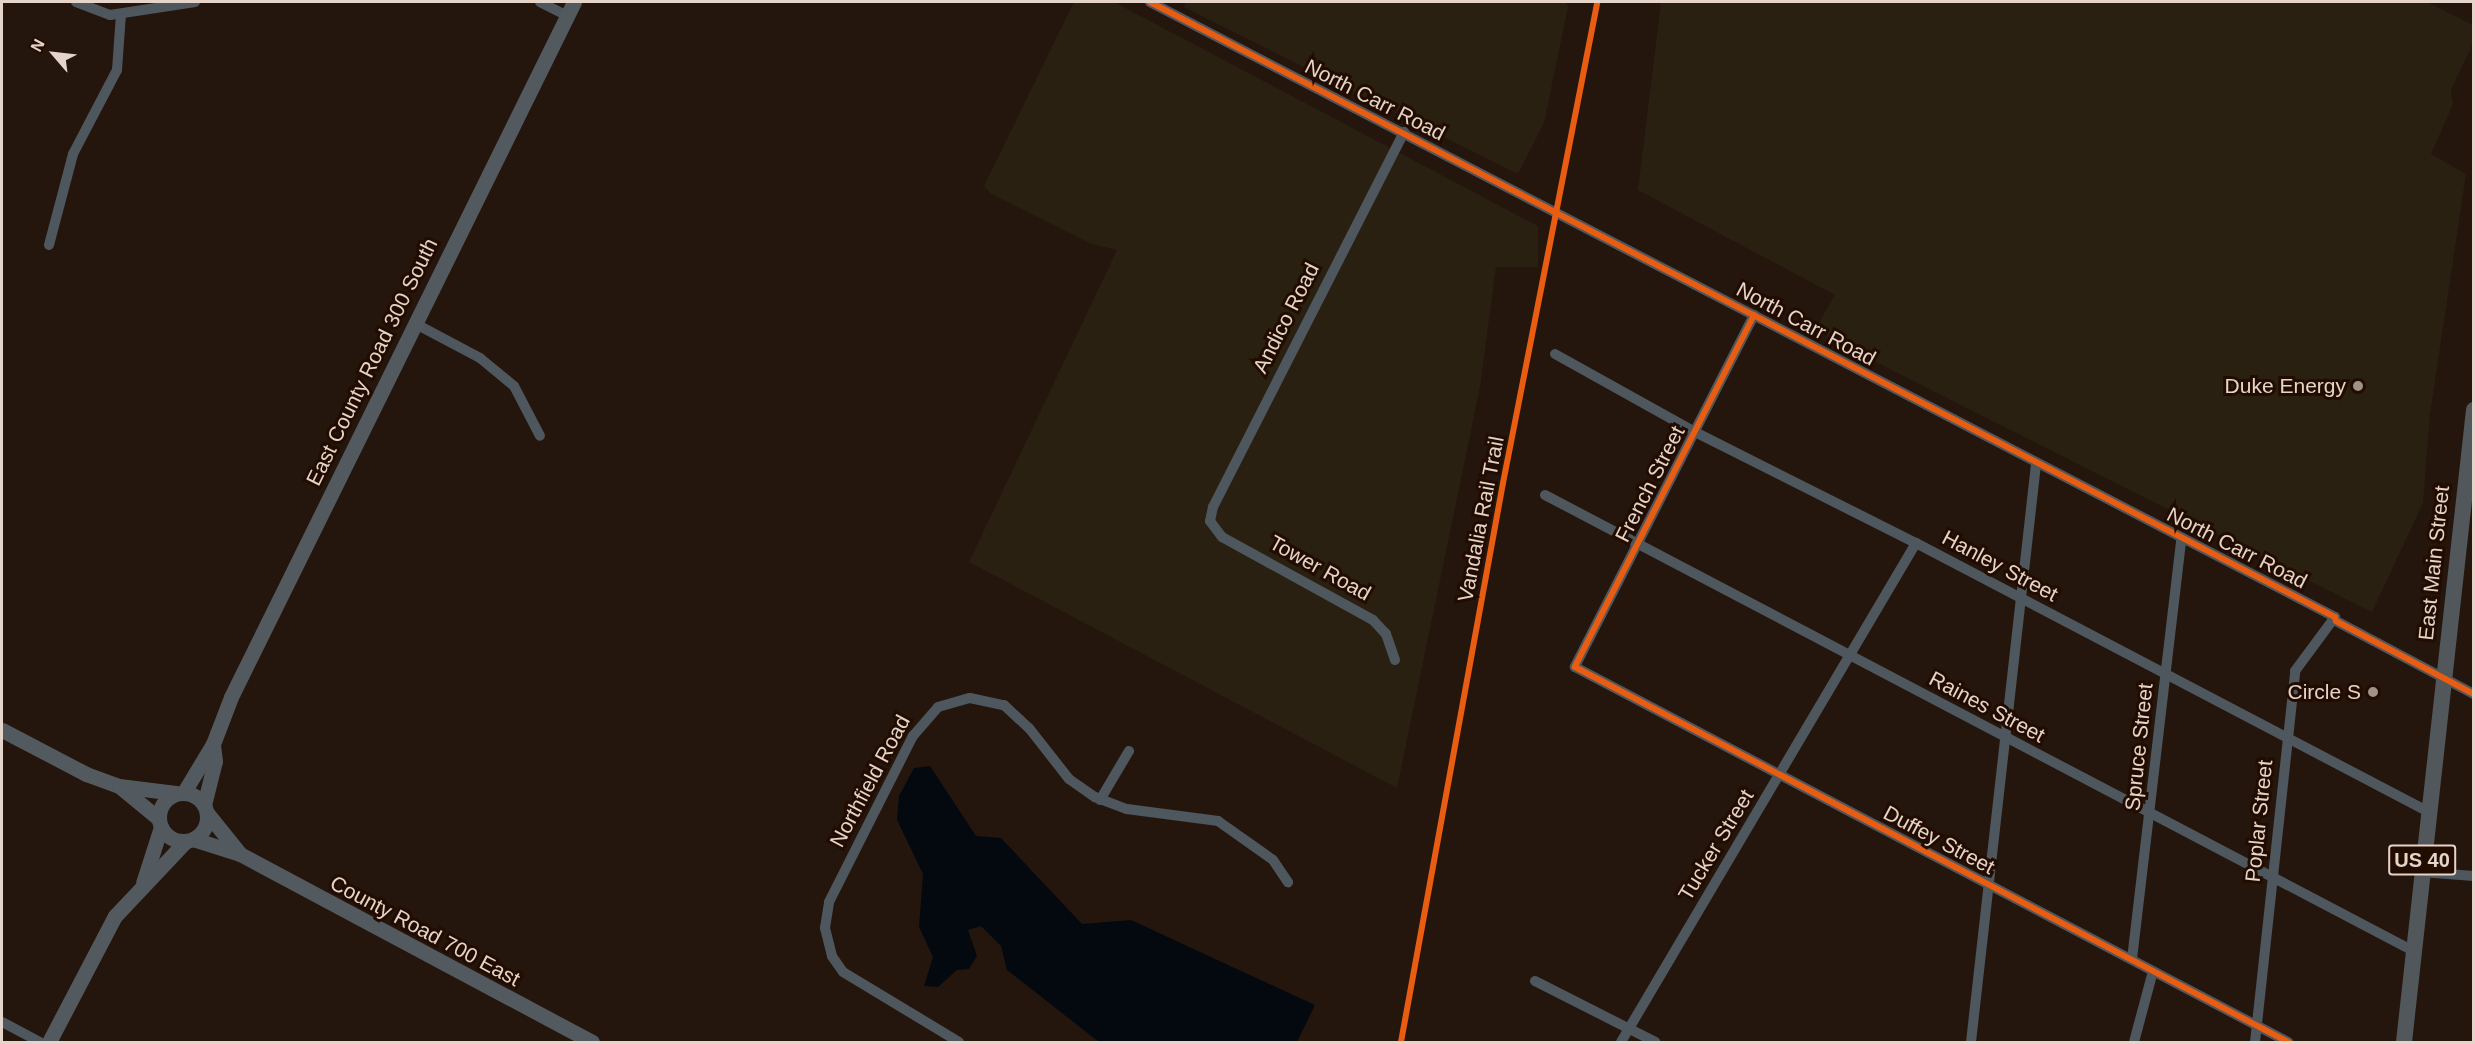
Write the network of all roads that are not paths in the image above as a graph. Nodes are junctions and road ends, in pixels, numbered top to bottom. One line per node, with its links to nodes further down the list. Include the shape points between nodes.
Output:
1 (76, 2): 6 (street, via 97,12)
2 (195, 2): 6 (street)
3 (540, 2): 7 (street)
4 (574, 2): 7 (street, East County Road 300 South)
5 (1150, 2): 8 (street, North Carr Road)
6 (121, 14): 9 (street, via 117,69 73,154)
7 (567, 16): 11 (street, East County Road 300 South)
8 (1404, 132): 10 (street, North Carr Road); 18 (street, Andico Road, via 1213,507)
9 (49, 245)
10 (1754, 315): 14 (street, French Street); 16 (street, North Carr Road)
11 (414, 323): 15 (street, via 480,358 514,386); 33 (street, East County Road 300 South, via 231,697)
12 (1555, 354): 14 (street, Hanley Street)
13 (2474, 410): 28 (main road, East Main Street / US 40)
14 (1695, 432): 20 (street, Hanley Street); 21 (street, French Street)
15 (540, 436)
16 (2036, 464): 19 (street, North Carr Road); 22 (street)
17 (1545, 495): 21 (street, Raines Street)
18 (1211, 525): 25 (street, Tower Road, via 1222,537 1373,620 1386,634)
19 (2181, 539): 23 (street, North Carr Road); 27 (street, Spruce Street)
20 (1916, 543): 22 (street, Hanley Street); 24 (street, Tucker Street)
21 (1638, 546): 24 (street, Raines Street); 26 (street, French Street)
22 (2019, 600): 27 (street, Hanley Street); 31 (street)
23 (2335, 617): 28 (street, North Carr Road, via 2336,621); 32 (street, Poplar Street, via 2295,671)
24 (1850, 656): 31 (street, Raines Street); 35 (street, Tucker Street)
25 (1395, 660)
26 (1575, 668): 35 (street, Duffey Street)
27 (2167, 675): 32 (street, Hanley Street); 41 (street, Spruce Street)
28 (2444, 678): 29 (street, North Carr Road); 40 (main road, East Main Street / US 40)
29 (2474, 693)
30 (2, 730): 36 (street, via 86,774)
31 (2004, 738): 41 (street, Raines Street); 50 (street)
32 (2287, 738): 40 (street, Hanley Street); 47 (street, Poplar Street)
33 (213, 744): 37 (street, East County Road 300 South); 39 (street, East County Road 300 South, via 215,761)
34 (1129, 751): 38 (street)
35 (1780, 775): 50 (street, Duffey Street); 57 (street, Tucker Street)
36 (119, 786): 37 (street); 42 (street)
37 (180, 793): 39 (street); 42 (street, via 163,803)
38 (1100, 800): 48 (street, Northfield Road, via 1127,810 1218,821 1273,860); 61 (street, Northfield Road, via 1069,779 1023,721 997,703 970,698 946,704 924,718 913,736 829,902 826,937 837,966 850,978)
39 (206, 809): 43 (street, via 204,829); 44 (street, County Road 700 East)
40 (2427, 811): 45 (main road, East Main Street / US 40)
41 (2152, 812): 47 (street, Raines Street); 52 (street, Spruce Street)
42 (160, 823): 43 (street, via 171,838); 49 (street)
43 (189, 840): 44 (street, County Road 700 East); 49 (street, via 159,873)
44 (240, 854): 60 (street, County Road 700 East)
45 (2421, 872): 46 (street); 51 (main road, East Main Street / US 40)
46 (2474, 876)
47 (2273, 878): 51 (street, Raines Street); 56 (street, Poplar Street)
48 (1288, 882)
49 (143, 883): 59 (street, via 115,916)
50 (1987, 885): 52 (street, Duffey Street); 64 (street)
51 (2413, 951): 68 (main road, East Main Street / US 40)
52 (2132, 959): 53 (street, Duffey Street)
53 (2153, 971): 56 (street, Duffey Street); 65 (street)
54 (1535, 981): 57 (street)
55 (2, 1022): 58 (street)
56 (2256, 1027): 66 (street, Poplar Street); 67 (street, Duffey Street)
57 (1629, 1029): 62 (street, Tucker Street); 63 (street)
58 (40, 1042)
59 (49, 1042)
60 (592, 1042)
61 (959, 1042)
62 (1621, 1042)
63 (1655, 1042)
64 (1971, 1042)
65 (2134, 1042)
66 (2255, 1042)
67 (2288, 1042)
68 (2404, 1042)

